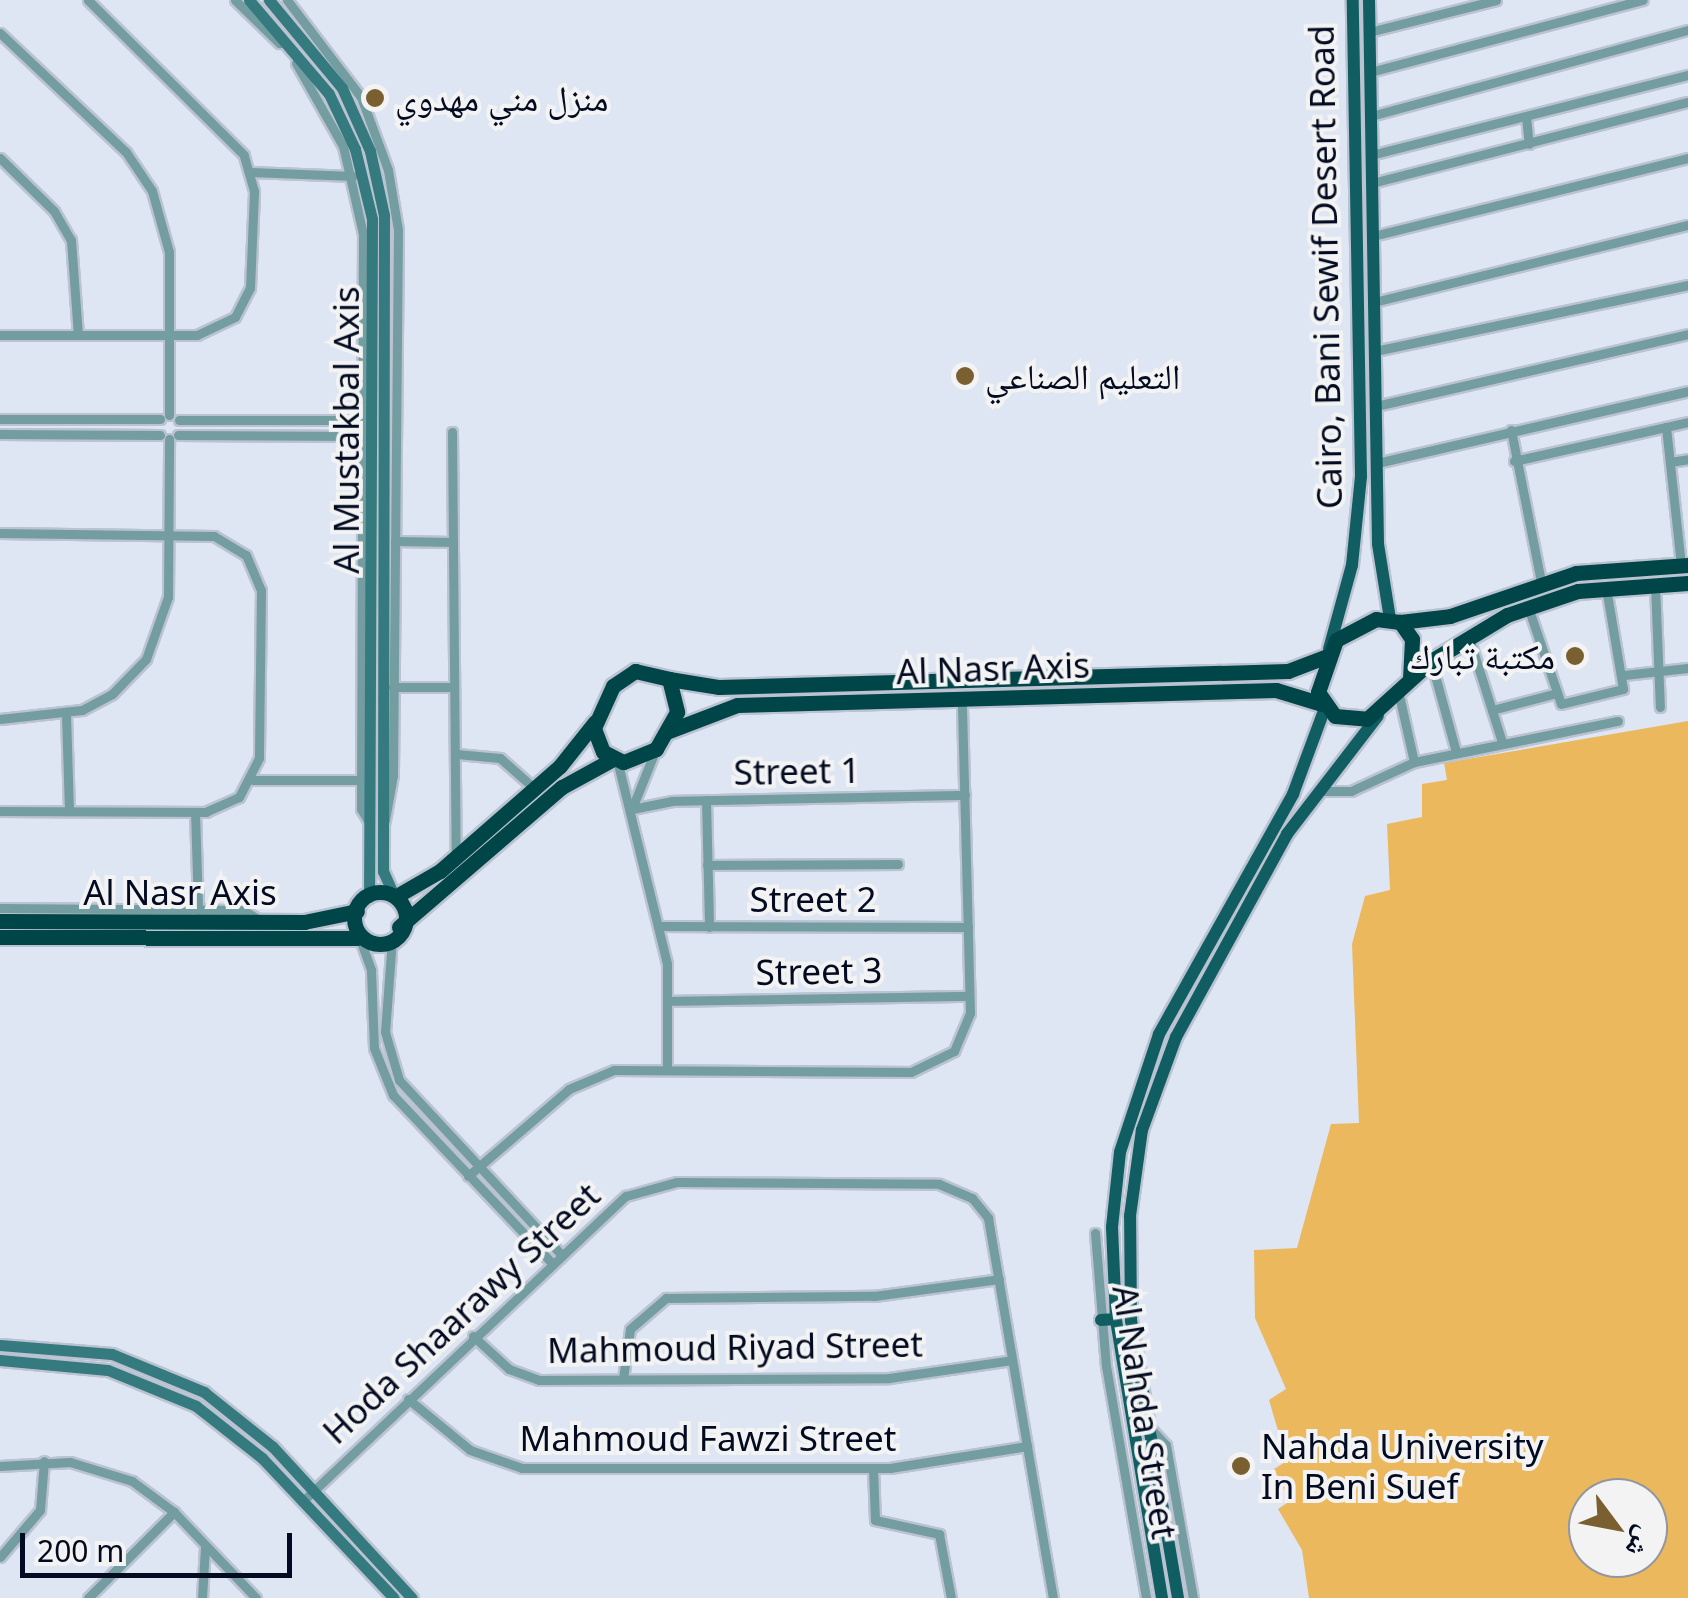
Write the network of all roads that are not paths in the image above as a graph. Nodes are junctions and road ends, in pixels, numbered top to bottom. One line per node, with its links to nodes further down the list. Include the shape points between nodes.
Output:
1 (88, 0): 23 (street, via 227,131)
2 (235, 0): 24 (street, via 306,76)
3 (248, 0): 37 (street, Al Mustakbal Axis, via 316,74 362,170 374,236)
4 (269, 0): 37 (street, Al Mustakbal Axis, via 342,88 376,172 386,236)
5 (287, 0): 37 (street, via 348,75 388,170 399,245)
6 (1353, 0): 10 (main road, Cairo, Bani Sewif Desert Road)
7 (1368, 0): 11 (main road, Cairo, Bani Sewif Desert Road)
8 (1496, 0): 11 (street)
9 (1643, 0): 14 (street)
10 (1354, 26): 11 (main road); 57 (main road, Cairo, Bani Sewif Desert Road, via 1362,453)
11 (1369, 28): 14 (main road, Cairo, Bani Sewif Desert Road)
12 (1688, 30): 17 (street)
13 (0, 33): 33 (street, via 145,177 168,236)
14 (1370, 72): 17 (main road, Cairo, Bani Sewif Desert Road)
15 (1688, 75): 18 (street)
16 (1688, 102): 19 (street)
17 (1370, 116): 20 (main road, Cairo, Bani Sewif Desert Road)
18 (1526, 117): 19 (street); 20 (street)
19 (1529, 144): 25 (street)
20 (1371, 156): 25 (main road, Cairo, Bani Sewif Desert Road)
21 (0, 158): 30 (street, via 54,210 72,240)
22 (1688, 158): 27 (street)
23 (250, 172): 24 (street); 33 (street, via 247,298 218,330)
24 (353, 176): 37 (street)
25 (1372, 183): 27 (main road, Cairo, Bani Sewif Desert Road)
26 (1688, 225): 29 (street)
27 (1373, 236): 29 (main road, Cairo, Bani Sewif Desert Road)
28 (1688, 285): 34 (street)
29 (1374, 302): 34 (main road, Cairo, Bani Sewif Desert Road)
30 (78, 334): 32 (street); 33 (street)
31 (1688, 334): 36 (street)
32 (0, 335)
33 (170, 335): 38 (street)
34 (1375, 351): 36 (main road, Cairo, Bani Sewif Desert Road)
35 (1688, 390): 42 (street)
36 (1376, 406): 50 (main road, Cairo, Bani Sewif Desert Road)
37 (381, 416): 38 (street); 46 (street, Al Mustakbal Axis); 46 (street); 55 (street)
38 (169, 418): 39 (street); 45 (street); 45 (street)
39 (0, 419)
40 (1688, 422): 41 (street)
41 (1666, 427): 48 (street); 49 (street)
42 (1511, 430): 48 (street); 50 (street)
43 (452, 432): 56 (street)
44 (0, 434): 45 (street)
45 (169, 436): 46 (street); 54 (street)
46 (374, 436): 81 (street, Al Mustakbal Axis); 98 (street); 107 (street, Al Mustakbal Axis)
47 (1688, 459): 49 (street)
48 (1514, 462): 60 (street)
49 (1670, 462): 52 (street)
50 (1377, 463): 58 (main road, Cairo, Bani Sewif Desert Road)
51 (1688, 495): 52 (street)
52 (1674, 496): 59 (street)
53 (0, 533): 54 (street)
54 (169, 534): 86 (street, via 168,596 154,644 112,694); 97 (street, via 222,539 256,571)
55 (396, 541): 56 (street); 76 (street)
56 (453, 542): 77 (street)
57 (1356, 543): 58 (main road); 69 (main road, Cairo, Bani Sewif Desert Road)
58 (1378, 544): 66 (main road, Cairo, Bani Sewif Desert Road)
59 (1685, 565): 60 (highway)
60 (1542, 582): 64 (highway)
61 (1655, 583): 62 (highway); 63 (highway); 72 (street)
62 (1688, 583)
63 (1606, 587): 65 (highway); 73 (street)
64 (1478, 606): 66 (highway); 67 (highway, via 1477,621)
65 (1528, 607): 67 (highway); 79 (street)
66 (1395, 621): 69 (highway, via 1348,630); 75 (highway, via 1415,652)
67 (1488, 625): 68 (highway)
68 (1468, 636): 70 (highway); 85 (street)
69 (1327, 654): 74 (highway, Al Nasr Axis, via 1288,671 718,687); 82 (highway)
70 (1431, 661): 75 (highway); 93 (street)
71 (1688, 668): 72 (street)
72 (1658, 672): 73 (street); 84 (street)
73 (1624, 675): 79 (street, via 1623,689 1565,704)
74 (669, 679): 89 (highway, via 649,671 623,677); 90 (highway, via 678,706)
75 (1410, 679): 78 (highway)
76 (394, 686): 77 (street); 81 (street)
77 (452, 686): 94 (street)
78 (1399, 694): 83 (highway); 96 (street)
79 (1558, 694): 85 (street)
80 (962, 698): 82 (highway, Al Nasr Axis, via 1276,690); 90 (highway, Al Nasr Axis, via 737,705); 101 (street)
81 (389, 701): 107 (street, Al Mustakbal Axis)
82 (1324, 706): 83 (highway, via 1354,722); 135 (main road, via 1303,773 1256,847 1136,1094 1114,1202)
83 (1386, 708): 100 (main road)
84 (1660, 708)
85 (1492, 710): 91 (street)
86 (66, 715): 87 (street); 105 (street)
87 (0, 719)
88 (1618, 720): 91 (street)
89 (595, 722): 95 (highway, via 596,741); 99 (highway)
90 (670, 732): 92 (highway)
91 (1502, 742): 93 (street)
92 (656, 750): 95 (highway); 103 (street)
93 (1456, 752): 96 (street)
94 (457, 754): 99 (street, via 500,758); 108 (street)
95 (615, 760): 103 (street); 122 (highway, via 572,780)
96 (1414, 762): 100 (street, via 1352,791)
97 (253, 780): 98 (street); 106 (street, via 227,806)
98 (361, 780): 107 (street, via 361,812)
99 (534, 788): 108 (highway)
100 (1316, 790): 143 (main road, via 1176,1037 1142,1130 1128,1268)
101 (964, 796): 102 (street, Street 1); 121 (street)
102 (706, 800): 103 (street, Street 1); 110 (street)
103 (632, 809): 119 (street)
104 (0, 811): 105 (street)
105 (69, 812): 106 (street)
106 (195, 812): 114 (street)
107 (378, 825): 111 (street, Al Mustakbal Axis, via 383,871); 112 (street, Al Mustakbal Axis)
108 (456, 856): 111 (highway)
109 (898, 864): 110 (street)
110 (707, 865): 120 (street)
111 (396, 892): 112 (highway); 122 (highway, via 406,909)
112 (369, 898): 115 (highway)
113 (0, 908): 114 (street)
114 (198, 910): 118 (street, via 246,910)
115 (357, 911): 116 (highway, Al Nasr Axis); 125 (highway)
116 (327, 920): 118 (highway, Al Nasr Axis); 124 (highway)
117 (0, 921): 118 (highway, Al Nasr Axis)
118 (262, 923)
119 (658, 926): 120 (street, Street 2); 127 (street)
120 (708, 926): 121 (street, Street 2)
121 (968, 927): 126 (street)
122 (396, 933): 125 (highway, Al Nasr Axis); 129 (street, via 383,982 395,1070 418,1106)
123 (0, 938): 124 (highway, Al Nasr Axis)
124 (327, 938): 125 (highway, Al Nasr Axis)
125 (359, 940): 130 (street, via 382,1074)
126 (970, 996): 127 (street, Street 3); 128 (street, via 960,1044 919,1071)
127 (669, 1000): 128 (street)
128 (668, 1068): 129 (street, via 614,1070 579,1082)
129 (478, 1167): 130 (street); 132 (street)
130 (468, 1176): 133 (street)
131 (1095, 1233): 136 (street, Al Nahda Street)
132 (559, 1252): 133 (street, Hoda Shaarawy Street); 134 (street, Hoda Shaarawy Street, via 613,1203 665,1184 940,1184 984,1210)
133 (550, 1261): 137 (street, Hoda Shaarawy Street)
134 (998, 1279): 140 (street, Hoda Shaarawy Street); 141 (street, via 874,1296 666,1298 630,1329)
135 (1116, 1319): 136 (main road); 150 (main road)
136 (1100, 1320): 162 (street, Al Nahda Street)
137 (473, 1336): 141 (street, Mahmoud Riyad Street, via 523,1376); 142 (street, Hoda Shaarawy Street)
138 (0, 1344): 149 (street, via 91,1350 170,1374 241,1418)
139 (0, 1360): 151 (street, via 88,1365 163,1388 231,1430)
140 (1012, 1360): 141 (street, Mahmoud Riyad Street, via 889,1378); 144 (street, Hoda Shaarawy Street)
141 (623, 1380)
142 (408, 1398): 147 (street, Mahmoud Fawzi Street, via 462,1445 510,1466); 149 (street, Hoda Shaarawy Street)
143 (1147, 1425): 148 (main road); 165 (street, via 1166,1446)
144 (1027, 1446): 147 (street, Mahmoud Fawzi Street); 161 (street, Hoda Shaarawy Street)
145 (44, 1461): 146 (street); 152 (street, via 108,1471); 154 (street, via 40,1510)
146 (0, 1466)
147 (873, 1468): 160 (street, via 875,1520 940,1534)
148 (1158, 1487): 150 (main road); 164 (main road)
149 (315, 1490): 151 (street, Hoda Shaarawy Street); 159 (street)
150 (1142, 1490): 163 (main road)
151 (304, 1500): 158 (street)
152 (174, 1512): 153 (street); 155 (street)
153 (204, 1545): 156 (street); 157 (street)
154 (0, 1557)
155 (88, 1598)
156 (202, 1598)
157 (256, 1598)
158 (394, 1598)
159 (412, 1598)
160 (950, 1598)
161 (1053, 1598)
162 (1146, 1598)
163 (1162, 1598)
164 (1178, 1598)
165 (1193, 1598)

